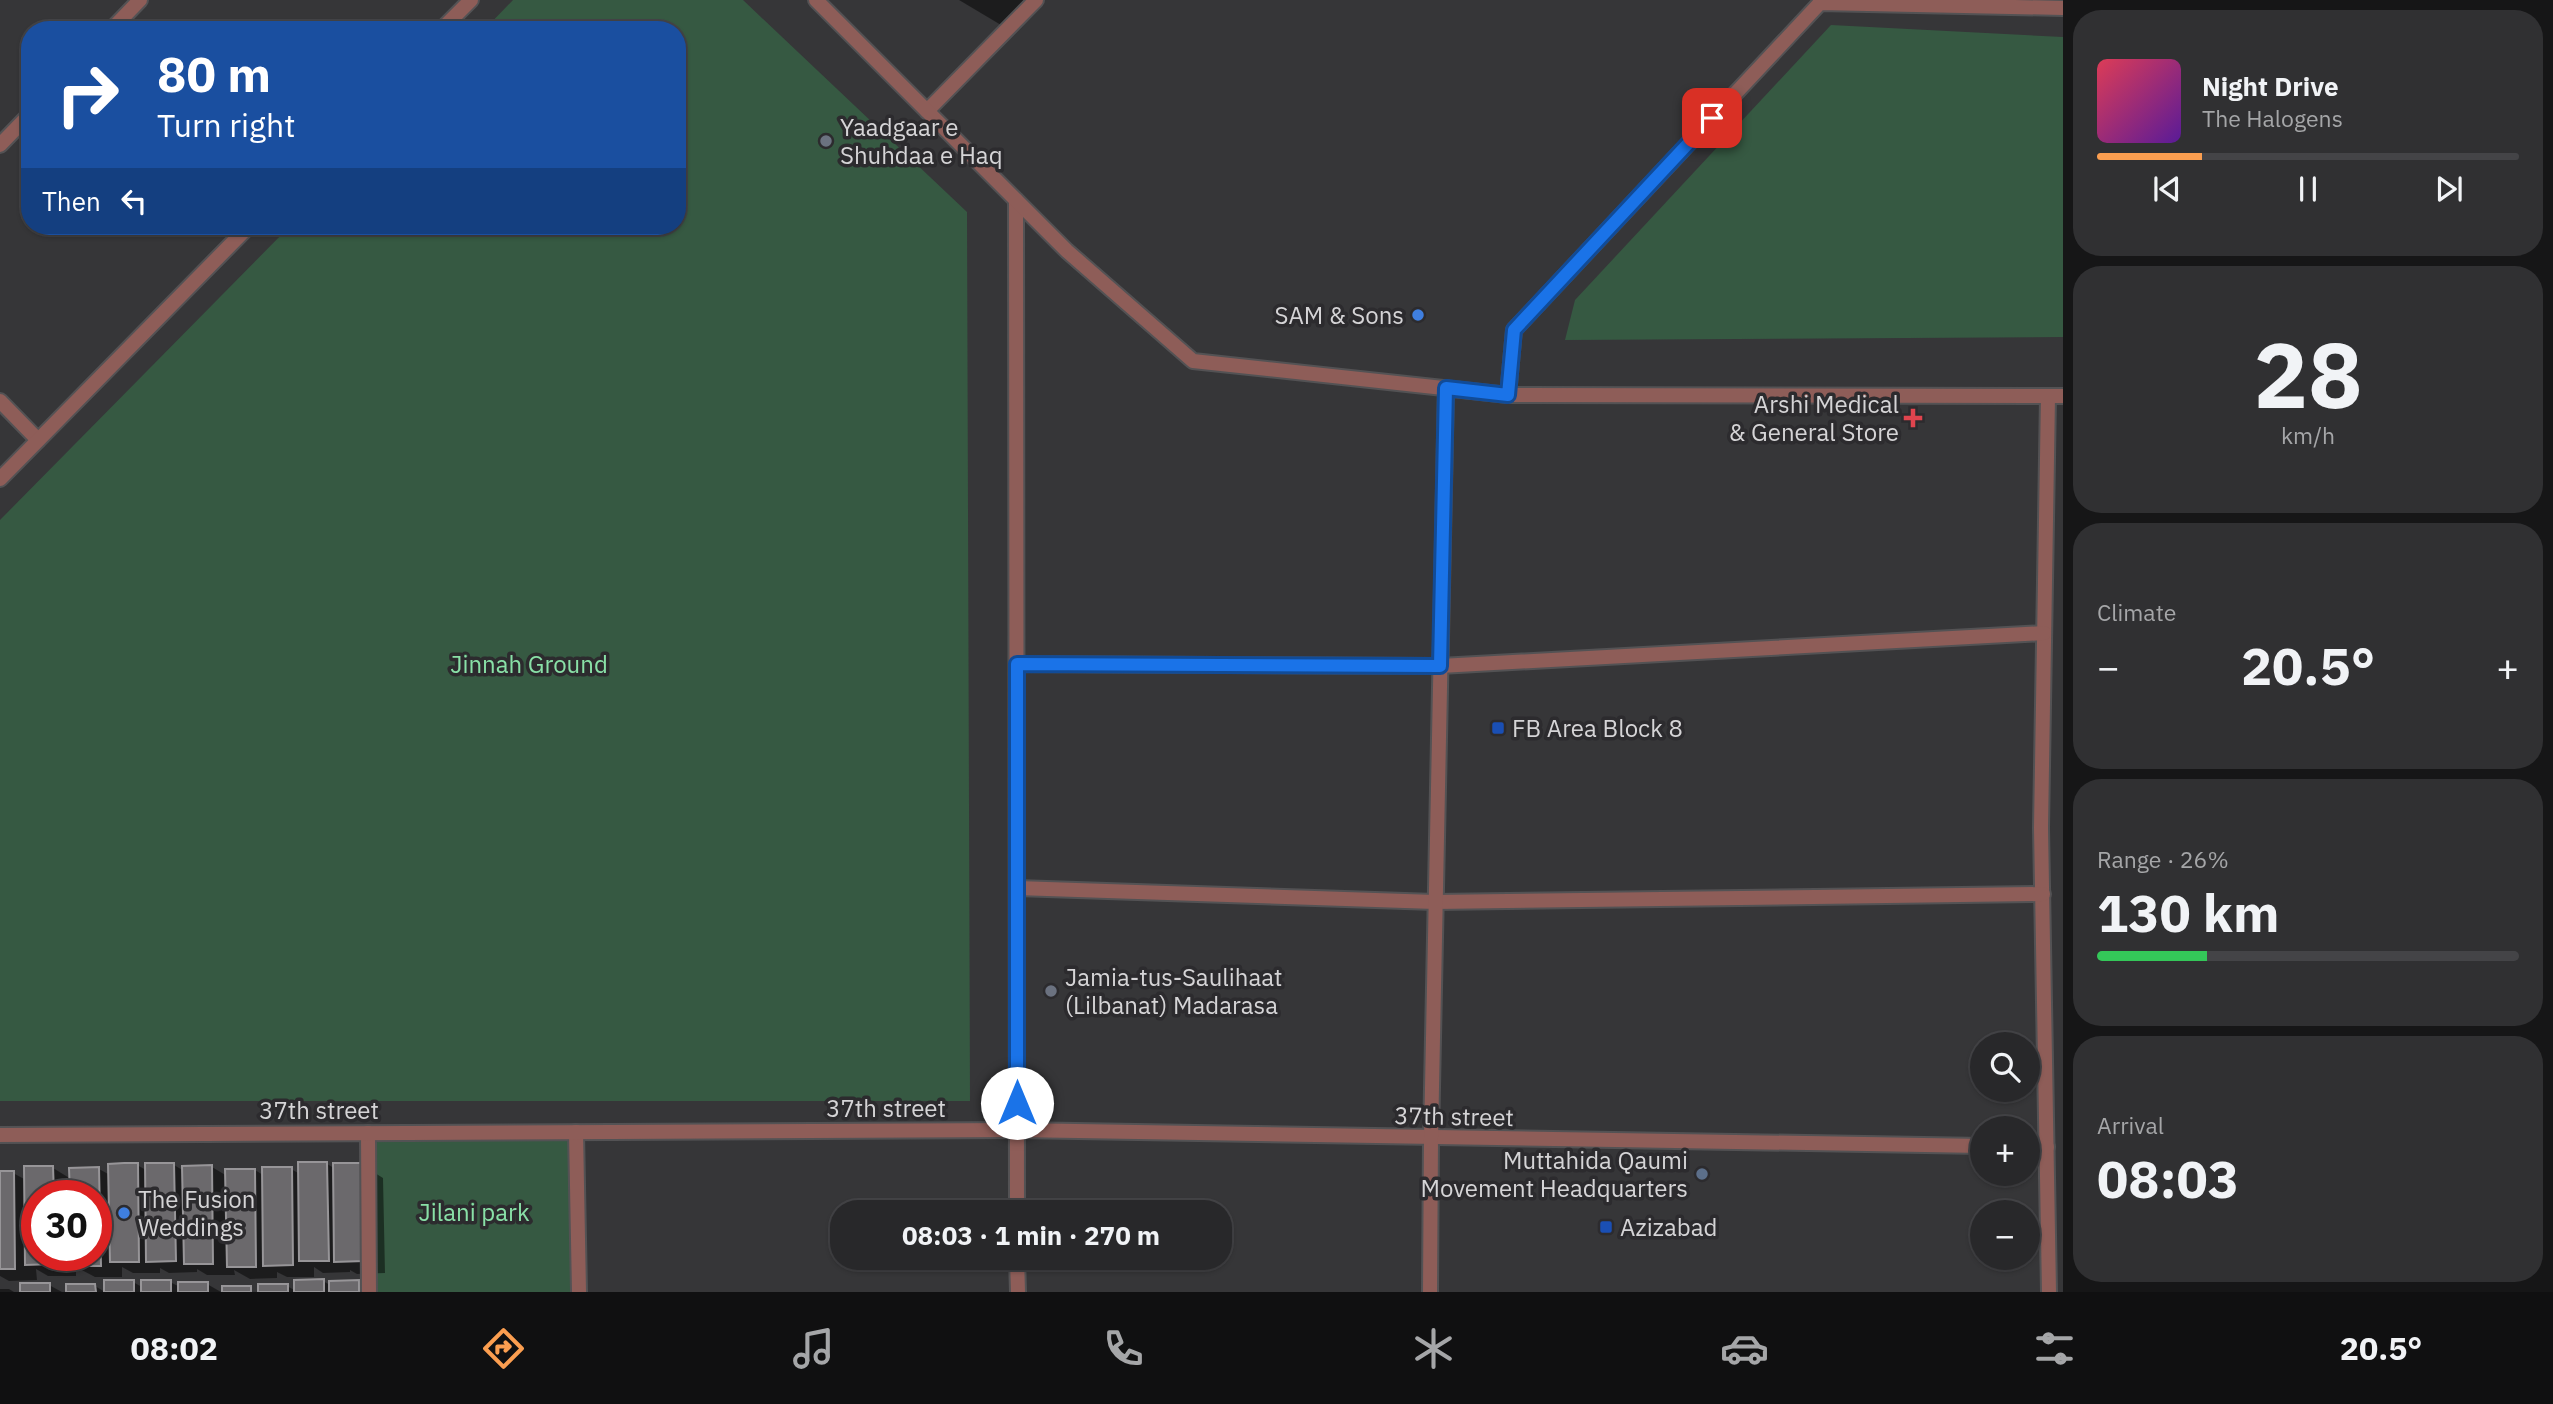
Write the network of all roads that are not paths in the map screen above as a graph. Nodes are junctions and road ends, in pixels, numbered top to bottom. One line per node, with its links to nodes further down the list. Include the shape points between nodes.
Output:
1 (140, 0): 6 (street)
2 (471, 0): 7 (street)
3 (816, 0): 8 (street)
4 (1035, 0): 8 (street)
5 (2063, 8): 14 (street, via 1820,3 1514,330)
6 (120, 21)
7 (451, 21)
8 (927, 111): 11 (street)
9 (21, 123): 10 (street)
10 (0, 145)
11 (1016, 200): 13 (street, via 1193,361); 21 (street)
12 (239, 235): 18 (street)
13 (1446, 388): 14 (street); 22 (street)
14 (1508, 395): 15 (street)
15 (2048, 396): 16 (street); 20 (street)
16 (2063, 396)
17 (0, 401): 18 (street)
18 (38, 440): 19 (street)
19 (0, 479)
20 (2044, 633): 22 (street); 24 (street)
21 (1017, 664): 22 (street); 23 (street)
22 (1440, 666): 25 (street)
23 (1017, 888): 25 (street); 26 (street)
24 (2043, 894): 25 (street); 33 (street)
25 (1435, 902): 30 (street)
26 (1017, 1130): 27 (street, 37th street); 30 (street, 37th street); 34 (street)
27 (576, 1132): 28 (street, 37th street); 38 (street)
28 (368, 1133): 29 (street, 37th street); 37 (street)
29 (0, 1135)
30 (1431, 1138): 31 (street, 37th street); 40 (street)
31 (1970, 1146)
32 (2040, 1147): 33 (street)
33 (2047, 1147): 36 (street)
34 (1017, 1200)
35 (1017, 1270): 39 (street)
36 (2056, 1276): 41 (street)
37 (369, 1292)
38 (579, 1292)
39 (1018, 1292)
40 (1430, 1292)
41 (2049, 1292)

